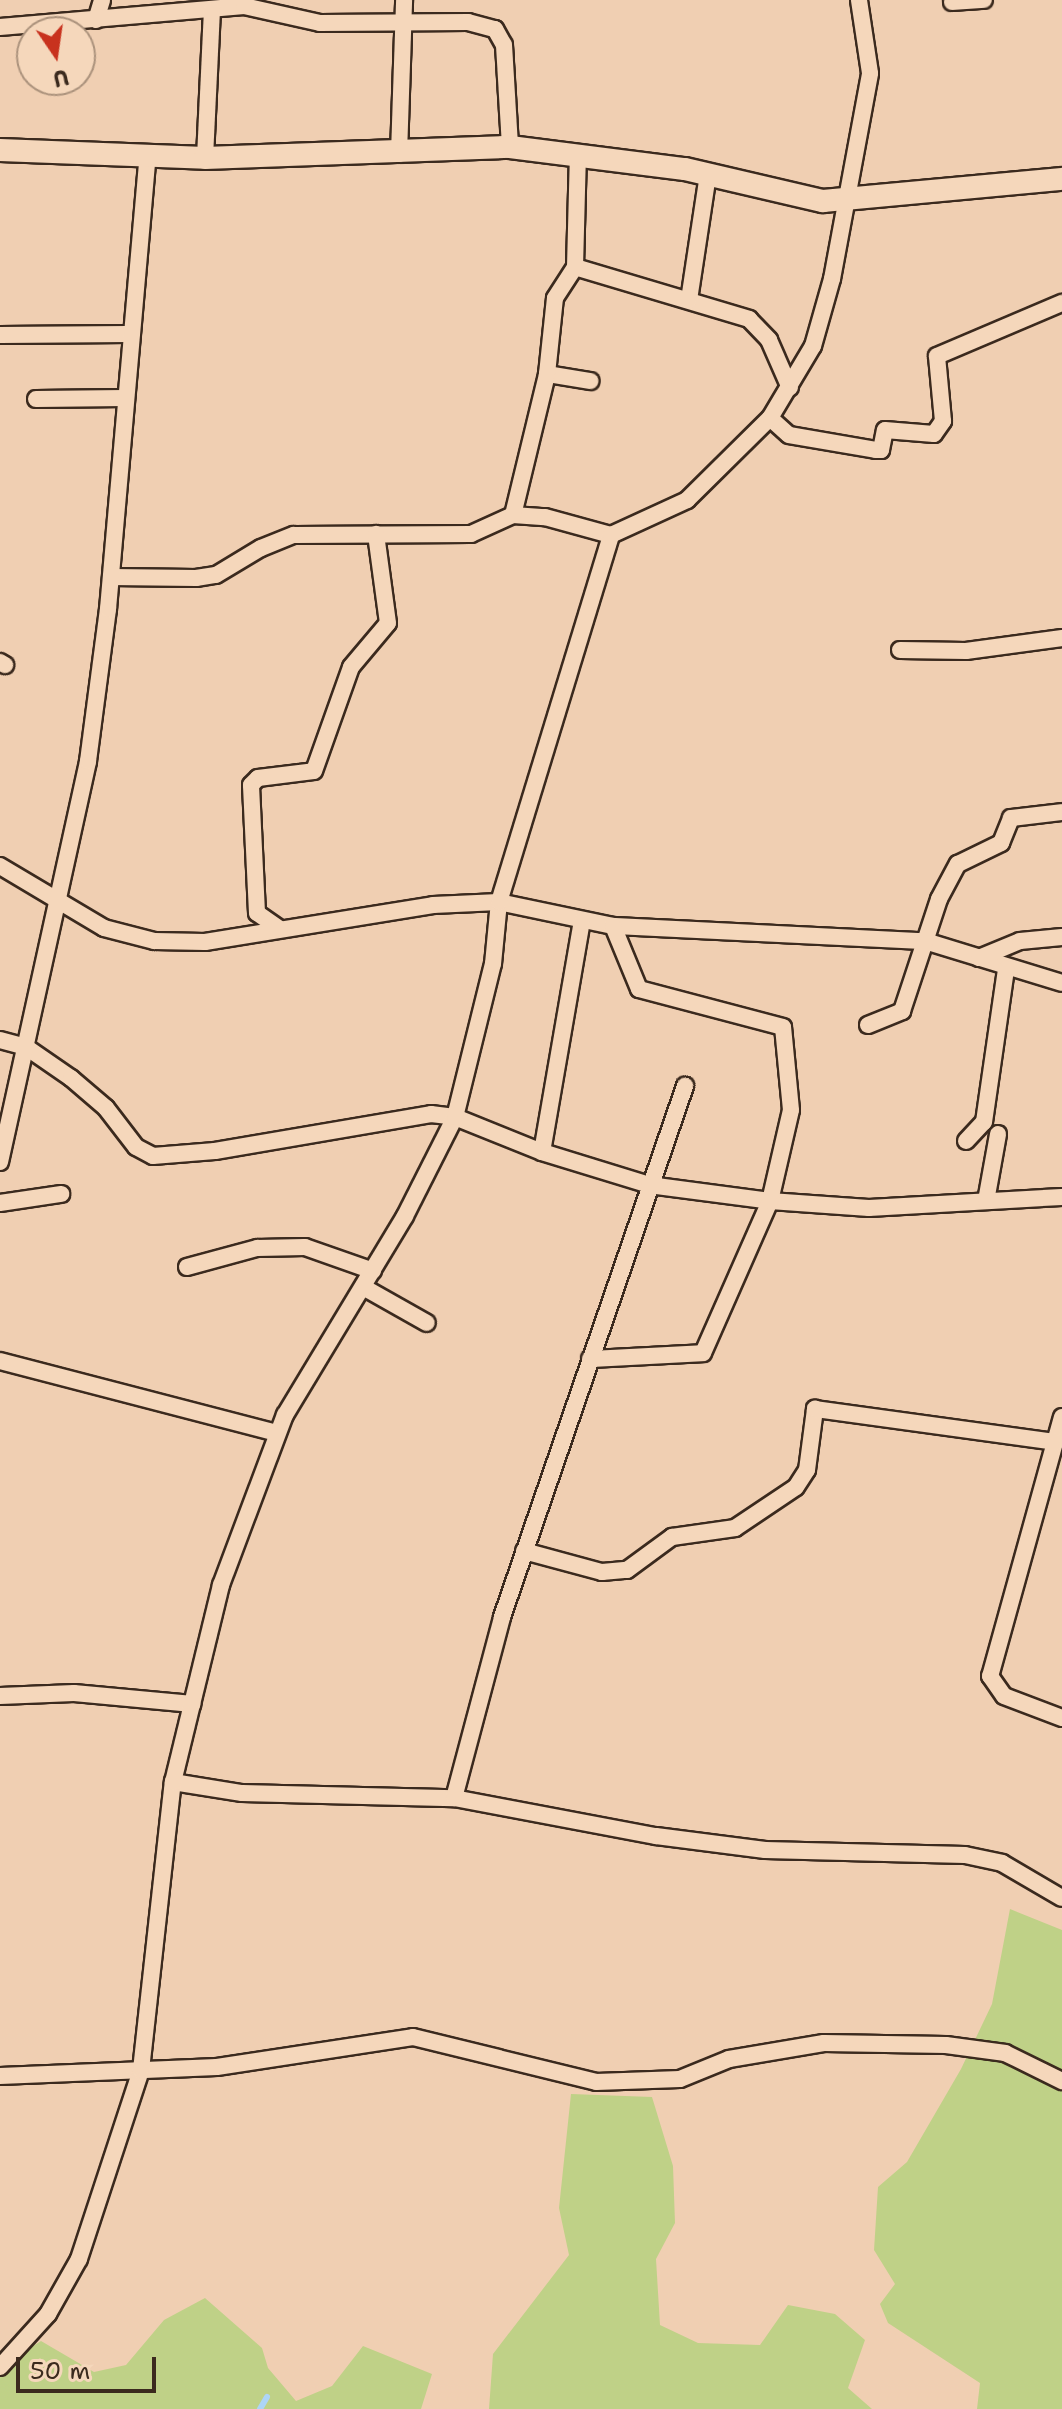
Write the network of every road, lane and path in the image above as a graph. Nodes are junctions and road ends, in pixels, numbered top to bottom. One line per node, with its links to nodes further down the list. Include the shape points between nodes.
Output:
1 (102, 0): 8 (street)
2 (404, 0): 7 (street)
3 (859, 0): 17 (street, via 870,73)
4 (984, 0): 5 (street)
5 (952, 2)
6 (212, 10): 7 (street, via 244,6 320,23); 8 (street); 14 (street)
7 (402, 19): 9 (street, via 468,22 495,29 504,45); 11 (street)
8 (96, 20)
9 (510, 147): 11 (street); 12 (street)
10 (0, 150): 13 (street)
11 (399, 154): 14 (street)
12 (578, 155): 15 (street); 18 (street)
13 (148, 156): 14 (street); 21 (street)
14 (205, 158)
15 (708, 175): 17 (street, via 806,198); 19 (street)
16 (1062, 179): 17 (street)
17 (847, 198): 25 (street, via 821,324)
18 (575, 267): 19 (street); 23 (street, via 555,298)
19 (689, 300): 25 (street, via 749,319 769,340)
20 (1062, 303): 28 (street, via 937,356 943,421 934,434 885,430 881,450 876,450 789,435)
21 (128, 334): 22 (street); 26 (street)
22 (0, 335)
23 (547, 374): 24 (street); 29 (street)
24 (590, 381)
25 (790, 388): 28 (street)
26 (125, 398): 27 (street); 32 (street)
27 (36, 399)
28 (770, 418): 31 (street, via 687,500)
29 (513, 515): 30 (street, via 471,534); 31 (street, via 545,517)
30 (376, 534): 32 (street, via 294,535 216,575); 41 (street, via 388,623 351,667 314,771 258,778 251,785 257,913)
31 (611, 535): 38 (street)
32 (111, 577): 37 (street, via 88,761)
33 (1062, 638): 34 (street, via 966,651)
34 (900, 650)
35 (1062, 812): 43 (street, via 1011,818 1001,843 958,864)
36 (0, 866): 37 (street)
37 (60, 900): 41 (street, via 104,928 154,941 205,942); 49 (street)
38 (499, 902): 39 (street); 41 (street, via 433,905); 51 (street, via 493,964)
39 (582, 921): 40 (street); 53 (street)
40 (613, 926): 43 (street); 58 (street, via 639,989 785,1030 791,1110)
41 (280, 929)
42 (1062, 937): 44 (street, via 1020,941)
43 (925, 941): 44 (street); 47 (street, via 902,1011)
44 (979, 958): 45 (street)
45 (1006, 969): 46 (street); 59 (street, via 984,1122 966,1141 997,1139)
46 (1062, 983)
47 (868, 1025)
48 (0, 1040): 49 (street)
49 (26, 1047): 51 (street, via 106,1108 136,1147 153,1156 215,1151 431,1114); 52 (street)
50 (685, 1086): 55 (street, via 664,1154 667,1160)
51 (455, 1117): 53 (street); 62 (street)
52 (1, 1141): 54 (street)
53 (542, 1152): 55 (street)
54 (0, 1162)
55 (654, 1185): 58 (street); 65 (street)
56 (61, 1194): 60 (street)
57 (1062, 1197): 59 (street)
58 (770, 1201): 59 (street, via 869,1208); 65 (street, via 703,1353)
59 (986, 1201)
60 (0, 1203)
61 (187, 1267): 62 (street, via 233,1252 305,1247)
62 (373, 1271): 63 (street)
63 (363, 1287): 64 (street); 68 (street)
64 (427, 1323)
65 (590, 1359): 70 (street)
66 (0, 1361): 68 (street)
67 (1062, 1417): 69 (street)
68 (277, 1433): 72 (street, via 221,1585)
69 (1056, 1442): 70 (street, via 815,1409 807,1470 796,1487 735,1528 672,1537 627,1570 602,1572); 73 (street, via 990,1676 1004,1696)
70 (524, 1551): 75 (street)
71 (0, 1696): 72 (street, via 74,1693)
72 (192, 1704): 74 (street)
73 (1062, 1718)
74 (173, 1782): 75 (street, via 242,1793); 77 (street)
75 (454, 1798): 76 (street, via 656,1836 765,1850 965,1855 1002,1863)
76 (1062, 1898)
77 (141, 2070): 78 (street); 79 (street, via 217,2067 413,2037 596,2082 680,2079 729,2059 824,2043 946,2045 1005,2053); 80 (street, via 79,2259 48,2314)
78 (0, 2076)
79 (1062, 2081)
80 (0, 2367)

